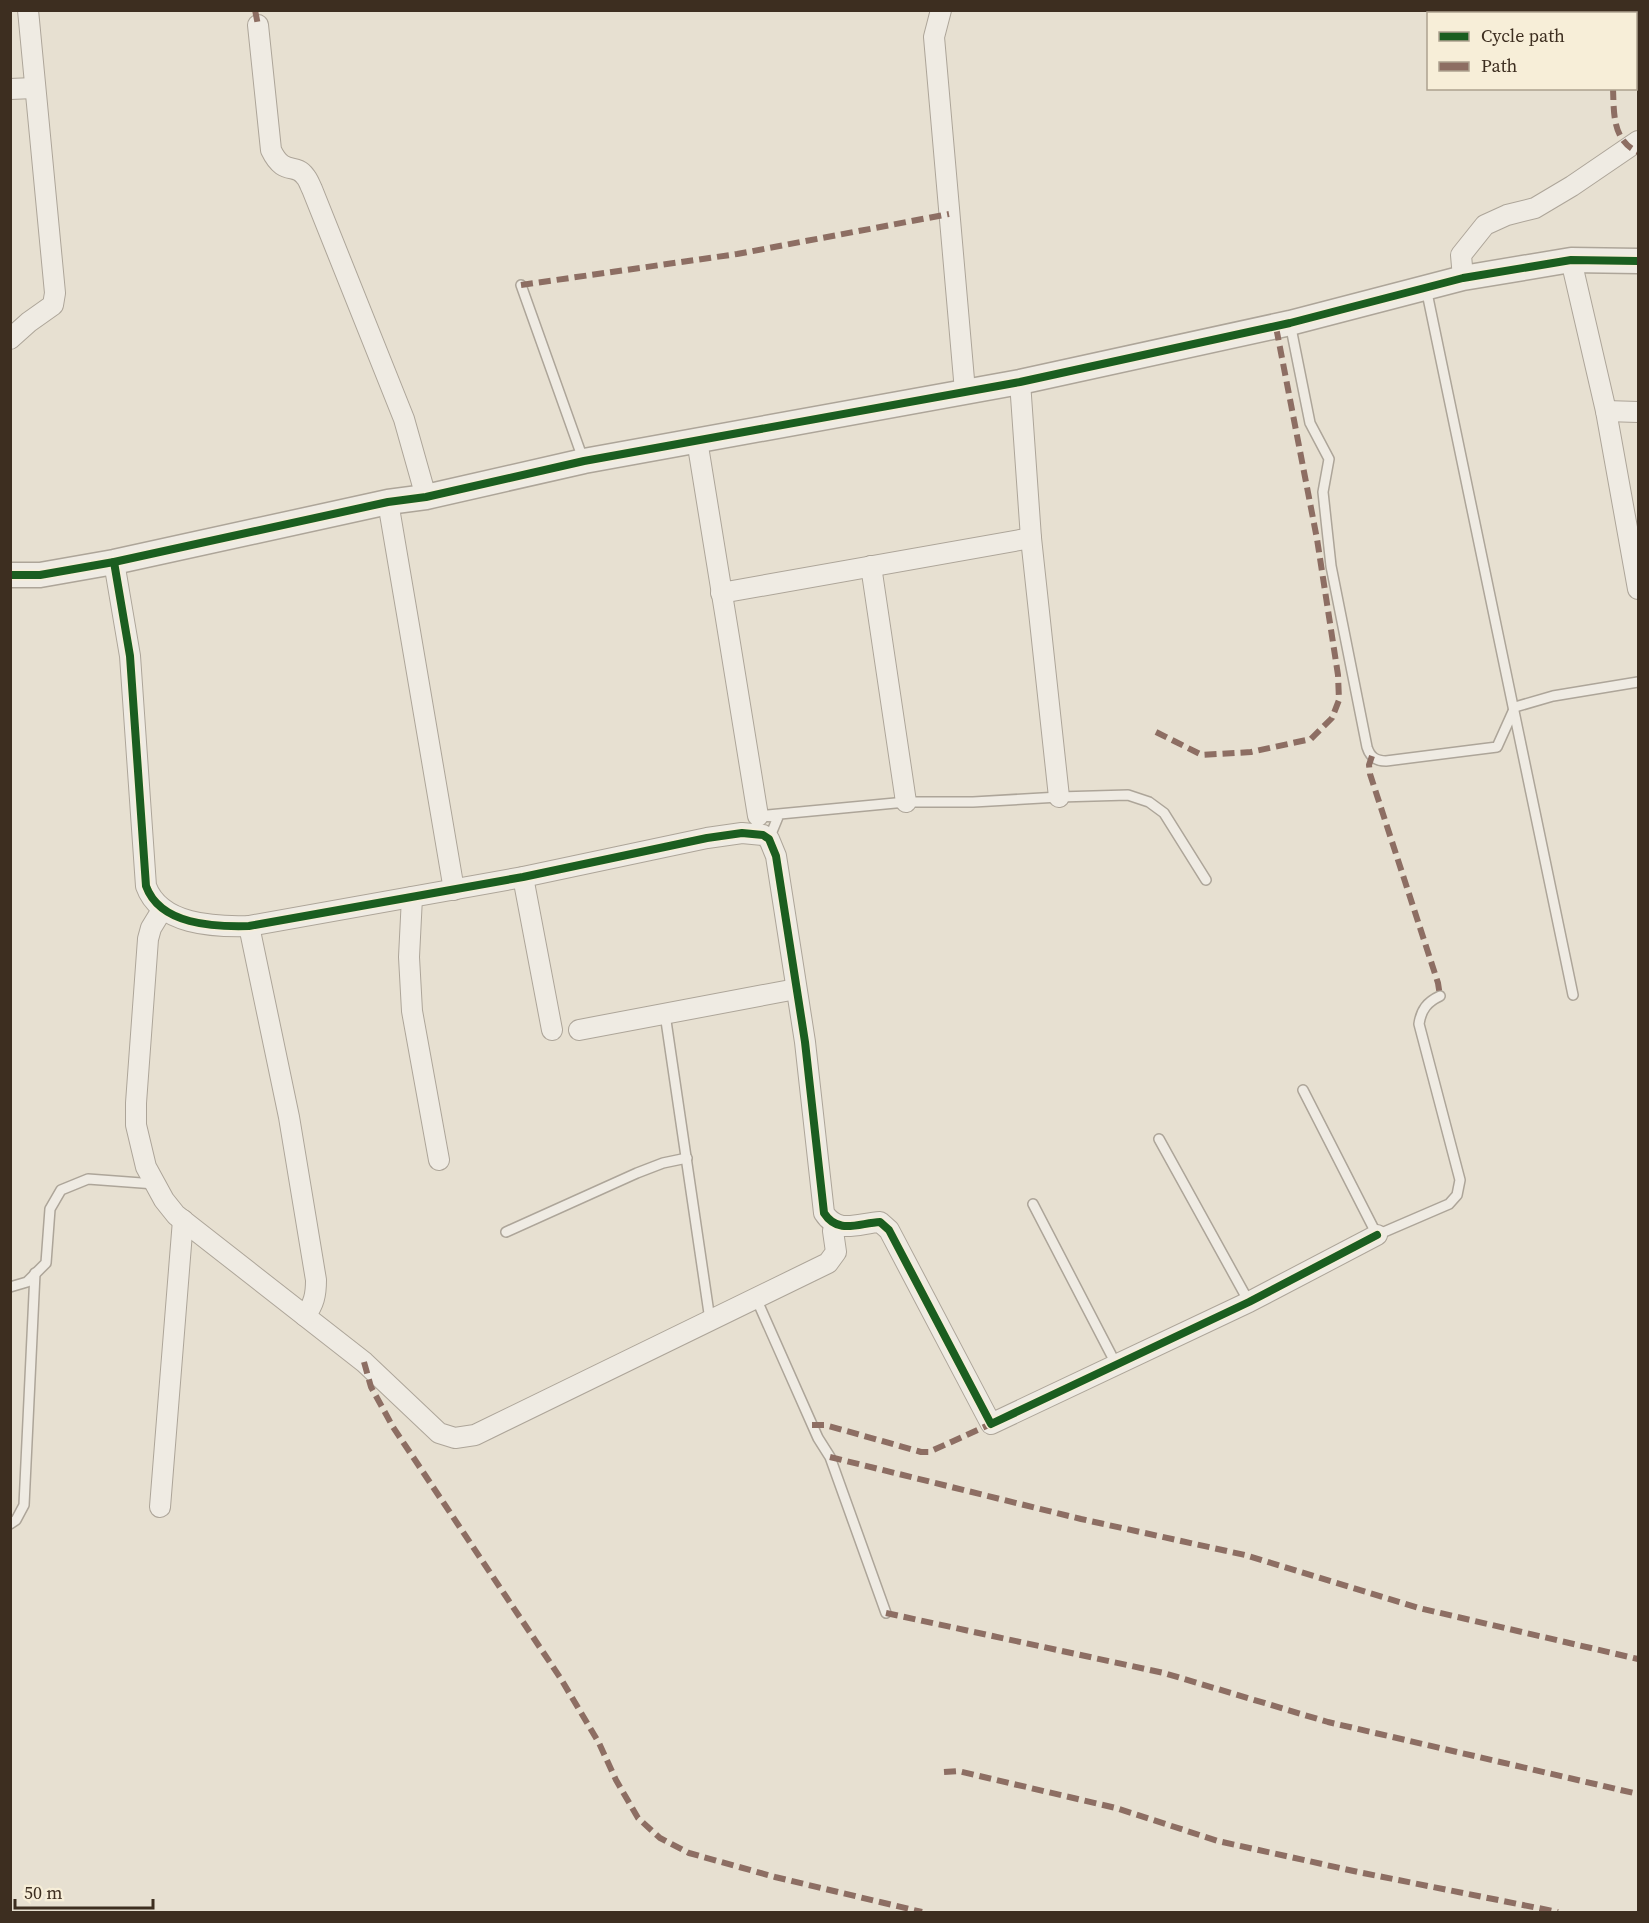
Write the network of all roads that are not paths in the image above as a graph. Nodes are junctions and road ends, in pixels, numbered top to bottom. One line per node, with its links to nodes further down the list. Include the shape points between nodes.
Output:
1 (28, 10): 4 (street)
2 (941, 10): 15 (street, via 934,38)
3 (258, 25): 20 (street, via 271,150 285,168 305,175 312,189 404,419)
4 (34, 88): 5 (street); 13 (street, via 55,293 53,305)
5 (10, 89)
6 (1638, 141): 9 (street, via 1535,208 1485,225 1461,255)
7 (1571, 260): 8 (street); 9 (street); 16 (street)
8 (1638, 261)
9 (1463, 278): 11 (street)
10 (521, 285): 19 (lane)
11 (1426, 288): 12 (street); 29 (lane)
12 (1290, 323): 14 (street); 29 (lane, via 1310,423 1329,459 1323,492 1331,566 1369,752 1386,761 1497,747)
13 (10, 339)
14 (1020, 382): 15 (street); 22 (street)
15 (965, 391): 18 (street)
16 (1606, 411): 17 (street); 26 (street)
17 (1638, 412)
18 (697, 440): 19 (street); 27 (street)
19 (584, 461): 20 (street)
20 (426, 497): 21 (street)
21 (387, 502): 23 (street); 36 (street)
22 (1031, 538): 24 (street); 30 (street)
23 (114, 562): 25 (street, via 40,575); 38 (street, via 130,656 145,877 150,895)
24 (871, 566): 27 (street); 31 (street)
25 (11, 575)
26 (1638, 589)
27 (721, 593): 32 (street)
28 (1638, 682): 29 (lane, via 1553,696 1515,707)
29 (1514, 711): 41 (lane)
30 (1059, 797): 31 (lane); 35 (lane, via 1128,795 1149,802 1170,821)
31 (906, 802): 32 (lane)
32 (758, 816): 33 (lane, via 777,817)
33 (769, 839): 34 (street, via 742,833 707,838); 40 (street, via 776,856)
34 (523, 877): 36 (street); 44 (street)
35 (1206, 880)
36 (454, 890): 37 (street)
37 (412, 897): 39 (street); 49 (street, via 412,1011)
38 (162, 910): 39 (street, via 197,922); 50 (street, via 148,939 136,1103 140,1146)
39 (249, 926): 60 (street, via 289,1117 316,1280 316,1295)
40 (796, 989): 43 (street); 53 (street, via 806,1042 823,1207 828,1220)
41 (1573, 995)
42 (1440, 996): 55 (lane, via 1423,1010 1420,1031 1459,1187 1454,1200 1444,1207)
43 (665, 1014): 45 (street); 48 (lane)
44 (552, 1030)
45 (579, 1030)
46 (1303, 1090): 55 (lane)
47 (1159, 1139): 59 (lane)
48 (687, 1158): 54 (lane, via 637,1173); 61 (lane)
49 (439, 1160)
50 (154, 1184): 52 (street); 56 (lane, via 88,1179 61,1190 50,1209 46,1263)
51 (1033, 1204): 62 (lane)
52 (183, 1220): 60 (street); 63 (street)
53 (835, 1225): 58 (street, via 836,1252 828,1263); 62 (street, via 852,1227 880,1222 889,1230 991,1425)
54 (506, 1232)
55 (1377, 1234): 59 (street)
56 (35, 1274): 57 (lane, via 27,1282); 64 (lane, via 24,1505)
57 (10, 1287)
58 (756, 1298): 61 (street); 65 (lane, via 830,1457)
59 (1249, 1302): 62 (street)
60 (305, 1316): 61 (street, via 364,1362 439,1433 456,1438 475,1435)
61 (710, 1320)
62 (1116, 1364)
63 (160, 1507)
64 (10, 1524)
65 (886, 1613)

